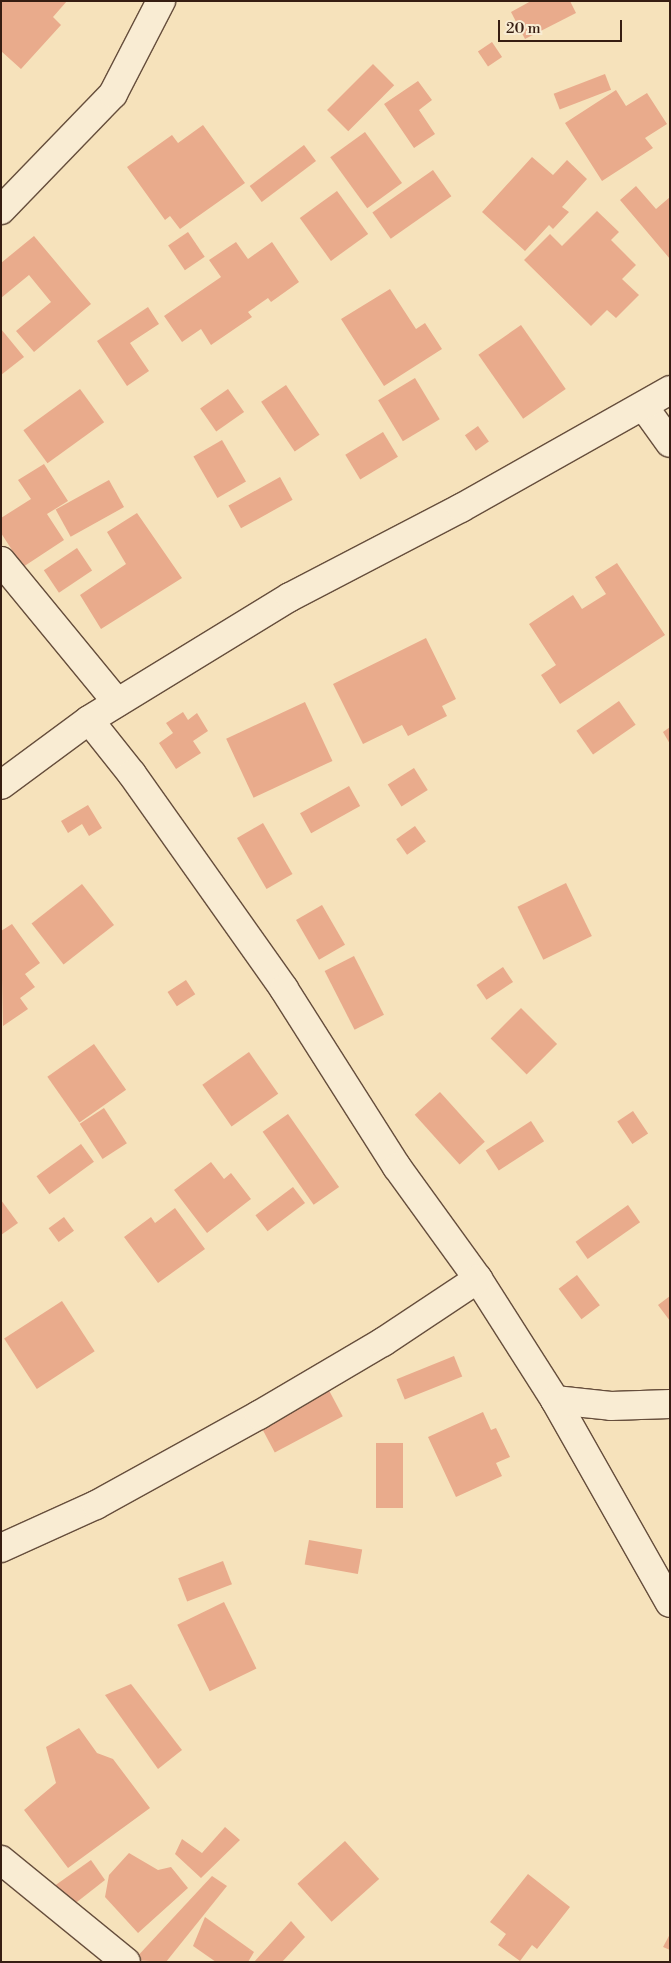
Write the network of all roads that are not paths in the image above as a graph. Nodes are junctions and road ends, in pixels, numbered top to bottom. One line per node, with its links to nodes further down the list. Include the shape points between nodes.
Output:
1 (161, 1): 2 (street, via 113,94)
2 (1, 210)
3 (670, 390): 4 (street)
4 (644, 407): 5 (street); 7 (street, via 290,597)
5 (670, 443)
6 (1, 561): 7 (street)
7 (116, 702): 8 (street)
8 (89, 720): 9 (street); 10 (street, via 132,774 284,989 397,1167)
9 (1, 785)
10 (478, 1279): 11 (street); 13 (street, via 383,1342 259,1415 96,1505)
11 (555, 1400): 12 (street, via 611,1406); 14 (street)
12 (670, 1404)
13 (1, 1548)
14 (670, 1603)
15 (1, 1860): 16 (street)
16 (126, 1962)

